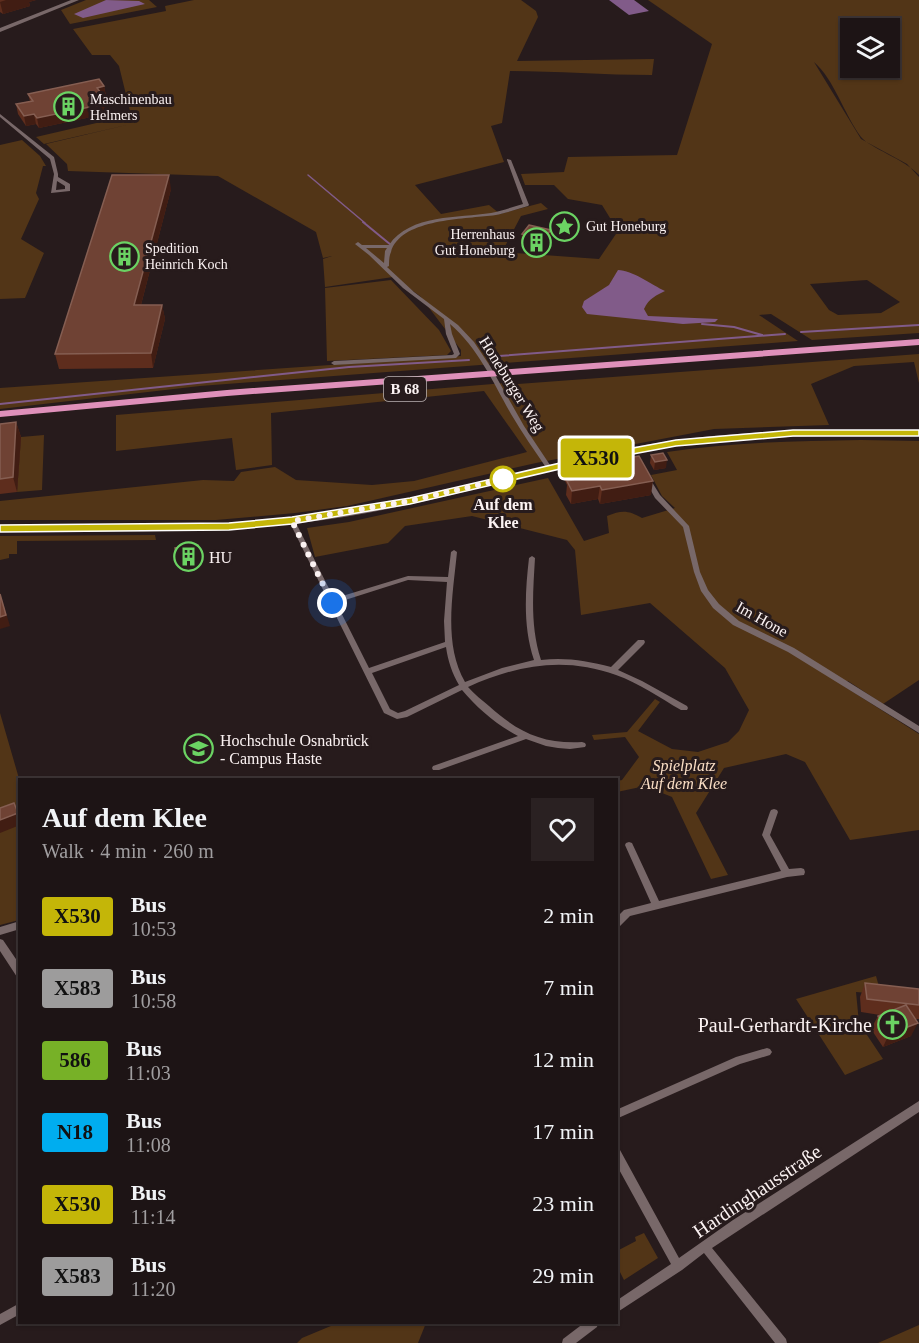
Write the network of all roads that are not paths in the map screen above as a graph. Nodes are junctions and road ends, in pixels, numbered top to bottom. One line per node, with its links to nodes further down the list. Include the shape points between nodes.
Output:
1 (76, 0): 2 (street)
2 (0, 30)
3 (0, 115): 5 (street, via 52,158)
4 (509, 160): 6 (street, via 526,205 487,215 441,219 409,230)
5 (56, 178)
6 (390, 244): 7 (street); 7 (street, Honeburger Weg, via 358,244)
7 (386, 266): 8 (street, Honeburger Weg, via 393,277)
8 (447, 319): 13 (street, Honeburger Weg, via 447,334 458,354 454,357); 17 (street, Honeburger Weg, via 480,355)
9 (919, 342): 11 (highway, B 68)
10 (919, 350): 11 (highway, B 68)
11 (828, 353): 12 (highway, B 68)
12 (808, 354): 14 (highway, B 68, via 249,392); 15 (highway, B 68)
13 (334, 363)
14 (0, 414)
15 (0, 422)
16 (919, 433): 17 (street, via 755,434)
17 (549, 468): 19 (street, via 410,501)
18 (646, 475): 32 (street, Im Hone, via 657,496 686,526 697,572 716,606 736,623 791,650)
19 (292, 521): 20 (street, via 229,526); 29 (street)
20 (0, 528)
21 (454, 552): 23 (street)
22 (532, 558): 27 (street, via 528,621 530,642)
23 (451, 580): 24 (street, via 408,578); 26 (street, via 446,620)
24 (342, 599)
25 (641, 642): 28 (street)
26 (449, 643): 29 (street); 30 (street)
27 (538, 661): 28 (street, via 582,663); 30 (street, via 509,667)
28 (612, 671): 31 (street)
29 (367, 672): 30 (street, via 387,711 397,716)
30 (463, 686): 33 (street, via 501,722)
31 (684, 708)
32 (919, 730)
33 (527, 736): 34 (street, via 560,745); 35 (street)
34 (582, 745)
35 (436, 768)
36 (774, 812): 39 (street, via 766,835)
37 (629, 845): 40 (street)
38 (801, 872): 39 (street)
39 (787, 873): 40 (street)
40 (656, 905): 41 (street, via 627,913)
41 (618, 922)
42 (18, 926): 43 (street)
43 (0, 932)
44 (0, 943): 45 (street)
45 (18, 971)
46 (767, 1052): 48 (street, via 739,1060)
47 (919, 1106): 50 (street, Hardinghausstraße)
48 (618, 1114)
49 (618, 1157): 51 (street)
50 (705, 1247): 51 (street, Hardinghausstraße); 57 (street)
51 (678, 1266): 52 (street, Hardinghausstraße)
52 (618, 1307)
53 (18, 1309): 54 (street)
54 (0, 1320)
55 (592, 1324): 56 (street)
56 (567, 1343)
57 (782, 1343)

